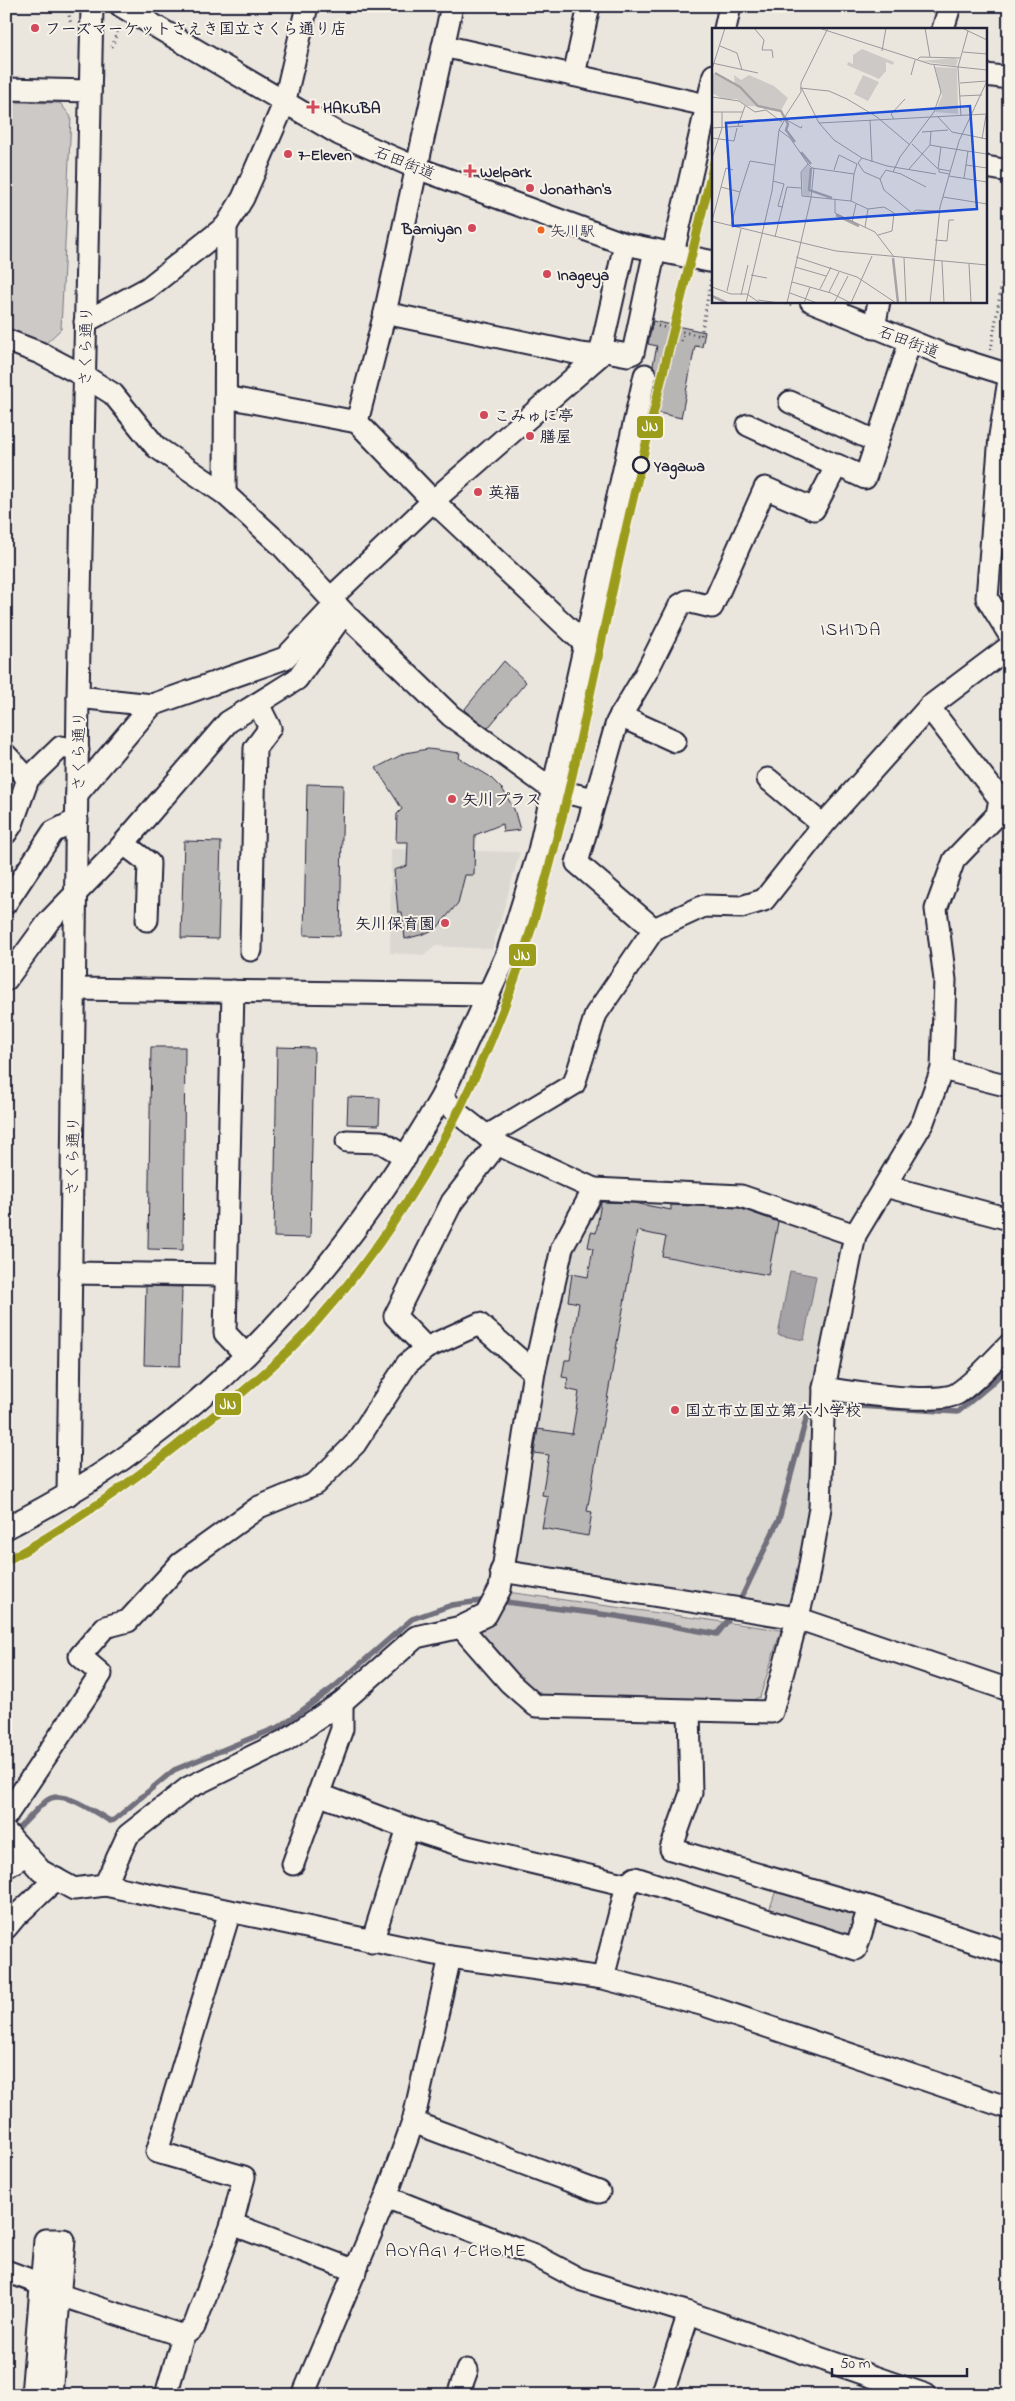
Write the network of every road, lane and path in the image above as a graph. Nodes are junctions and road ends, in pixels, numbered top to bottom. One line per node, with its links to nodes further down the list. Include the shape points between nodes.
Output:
1 (67, 6): 9 (path)
2 (92, 6): 20 (street, さくら通り)
3 (121, 6): 21 (street, 石田街道)
4 (307, 6): 21 (street)
5 (452, 6): 14 (street)
6 (590, 6): 15 (street)
7 (730, 6): 11 (street)
8 (950, 6): 12 (street)
9 (70, 21)
10 (119, 27): 13 (path)
11 (725, 28)
12 (944, 28)
13 (112, 46)
14 (443, 46): 15 (street); 24 (street)
15 (574, 75): 22 (street)
16 (988, 75): 17 (street)
17 (1009, 78)
18 (712, 82): 22 (street)
19 (6, 89): 20 (street)
20 (90, 91): 35 (street, さくら通り)
21 (284, 104): 24 (street, 石田街道, via 339,134); 26 (street, via 243,198)
22 (706, 105): 29 (street)
23 (988, 167): 25 (street)
24 (417, 168): 28 (street, 石田街道); 34 (street)
25 (1009, 171)
26 (226, 226): 35 (street, via 148,288); 48 (street)
27 (1009, 239): 43 (path)
28 (625, 244): 29 (street, 石田街道); 42 (street)
29 (664, 251): 30 (street, 石田街道); 42 (street, via 632,353)
30 (712, 262)
31 (709, 290): 38 (path, via 701,336)
32 (813, 302): 37 (street, 石田街道)
33 (879, 302): 37 (street)
34 (385, 314): 42 (street, via 570,352); 50 (street)
35 (85, 322): 46 (street, さくら通り)
36 (657, 326): 38 (path)
37 (874, 328): 41 (street, 石田街道)
38 (683, 332): 40 (path)
39 (6, 340): 46 (street)
40 (681, 341)
41 (910, 342): 45 (street, 石田街道); 52 (street)
42 (600, 353): 55 (street)
43 (990, 358)
44 (645, 375): 58 (street)
45 (1009, 375)
46 (84, 376): 54 (street, via 113,394 156,447); 60 (street, さくら通り)
47 (1009, 380): 57 (street, via 1000,436 987,598)
48 (226, 397): 50 (street); 54 (street)
49 (790, 402): 52 (street)
50 (357, 422): 55 (street)
51 (748, 425): 53 (street)
52 (877, 442): 53 (street, via 865,478)
53 (836, 466): 64 (street, via 814,509 765,488 712,607 687,600 680,605)
54 (225, 494): 56 (street, via 282,546)
55 (433, 501): 56 (street); 58 (street)
56 (337, 605): 61 (street, via 298,679); 62 (street, via 286,658); 70 (street, via 451,716)
57 (1009, 634)
58 (586, 644): 70 (street)
59 (1009, 647): 63 (street)
60 (78, 697): 62 (street); 66 (street, さくら通り)
61 (258, 704): 77 (street, via 228,722); 82 (street, via 270,728 255,748)
62 (152, 705): 71 (street)
63 (929, 706): 74 (street, via 1000,799); 75 (street)
64 (620, 716): 65 (street); 72 (street)
65 (675, 741)
66 (78, 750): 69 (street, via 61,747); 71 (street, さくら通り)
67 (6, 755): 69 (street)
68 (768, 779): 75 (street)
69 (28, 780): 76 (street)
70 (553, 790): 72 (street); 86 (street, via 519,916)
71 (77, 794): 73 (street, さくら通り)
72 (595, 800): 81 (street, via 577,863)
73 (77, 820): 78 (street, さくら通り); 79 (street, via 53,832)
74 (1003, 822): 87 (street, via 954,860 936,909 945,980)
75 (823, 825): 81 (street, via 764,900 741,907 704,906)
76 (6, 833)
77 (124, 844): 78 (street); 80 (street, via 149,863)
78 (76, 892): 83 (street); 84 (street, さくら通り)
79 (6, 903)
80 (147, 920)
81 (654, 929): 90 (street, via 596,1014 574,1084)
82 (251, 950)
83 (6, 980)
84 (75, 989): 85 (street); 97 (street, さくら通り)
85 (233, 991): 86 (street); 98 (street)
86 (489, 995): 89 (street)
87 (942, 1069): 88 (street); 93 (street, via 923,1122)
88 (1009, 1086)
89 (442, 1096): 90 (street, via 456,1112); 92 (street)
90 (492, 1140): 94 (street); 100 (street, via 452,1202 395,1316)
91 (347, 1141): 92 (street, via 381,1142)
92 (406, 1157): 101 (street, via 329,1265)
93 (885, 1186): 95 (street); 96 (street)
94 (594, 1188): 96 (street, via 741,1196); 102 (street, via 562,1248)
95 (1009, 1219)
96 (855, 1234): 103 (street)
97 (70, 1273): 98 (street); 104 (street, さくら通り)
98 (224, 1275): 101 (street, via 225,1334)
99 (1009, 1345): 103 (street, via 957,1394 935,1398 863,1395)
100 (426, 1348): 102 (street, via 479,1324); 113 (street, via 408,1364 355,1444 315,1484 259,1507 180,1564 128,1621 105,1627 80,1656 101,1674)
101 (246, 1355): 104 (street, via 135,1451)
102 (534, 1372): 106 (street)
103 (823, 1403): 107 (street, via 820,1508)
104 (68, 1495): 105 (street)
105 (6, 1528)
106 (500, 1580): 107 (street); 108 (street, via 486,1615)
107 (797, 1618): 109 (street); 111 (street, via 772,1712)
108 (461, 1627): 110 (street, via 416,1637); 111 (street, via 510,1683 536,1706)
109 (1009, 1690)
110 (342, 1702): 112 (street, via 342,1729); 119 (street, via 286,1740 188,1788 128,1835)
111 (689, 1711): 121 (street, via 691,1794 671,1849)
112 (318, 1794): 114 (street); 116 (street)
113 (6, 1816)
114 (408, 1828): 120 (street, via 467,1846); 124 (street)
115 (16, 1844): 117 (street); 118 (street, via 41,1871)
116 (293, 1864)
117 (6, 1867)
118 (56, 1879): 119 (street, via 74,1889); 123 (street)
119 (105, 1885): 122 (street)
120 (627, 1885): 121 (street, via 635,1878 856,1949); 127 (street)
121 (869, 1906): 125 (street)
122 (230, 1911): 124 (street); 132 (street, via 157,2152 244,2177)
123 (6, 1928)
124 (372, 1942): 126 (street)
125 (1009, 1953)
126 (450, 1958): 127 (street); 129 (street)
127 (603, 1978): 128 (street, via 701,2004)
128 (1009, 2108)
129 (412, 2122): 130 (street); 131 (street)
130 (599, 2192)
131 (386, 2197): 134 (street); 137 (street, via 534,2255 579,2279)
132 (232, 2224): 134 (street); 138 (street, via 194,2327)
133 (6, 2271): 135 (street)
134 (356, 2271): 143 (street)
135 (42, 2284): 136 (street, via 45,2240 64,2240); 140 (street)
136 (60, 2295): 138 (street); 141 (street)
137 (689, 2313): 145 (street); 146 (street)
138 (182, 2336): 142 (street)
139 (467, 2370): 144 (street)
140 (32, 2395)
141 (51, 2395)
142 (166, 2395)
143 (303, 2395)
144 (458, 2395)
145 (662, 2395)
146 (926, 2395)

